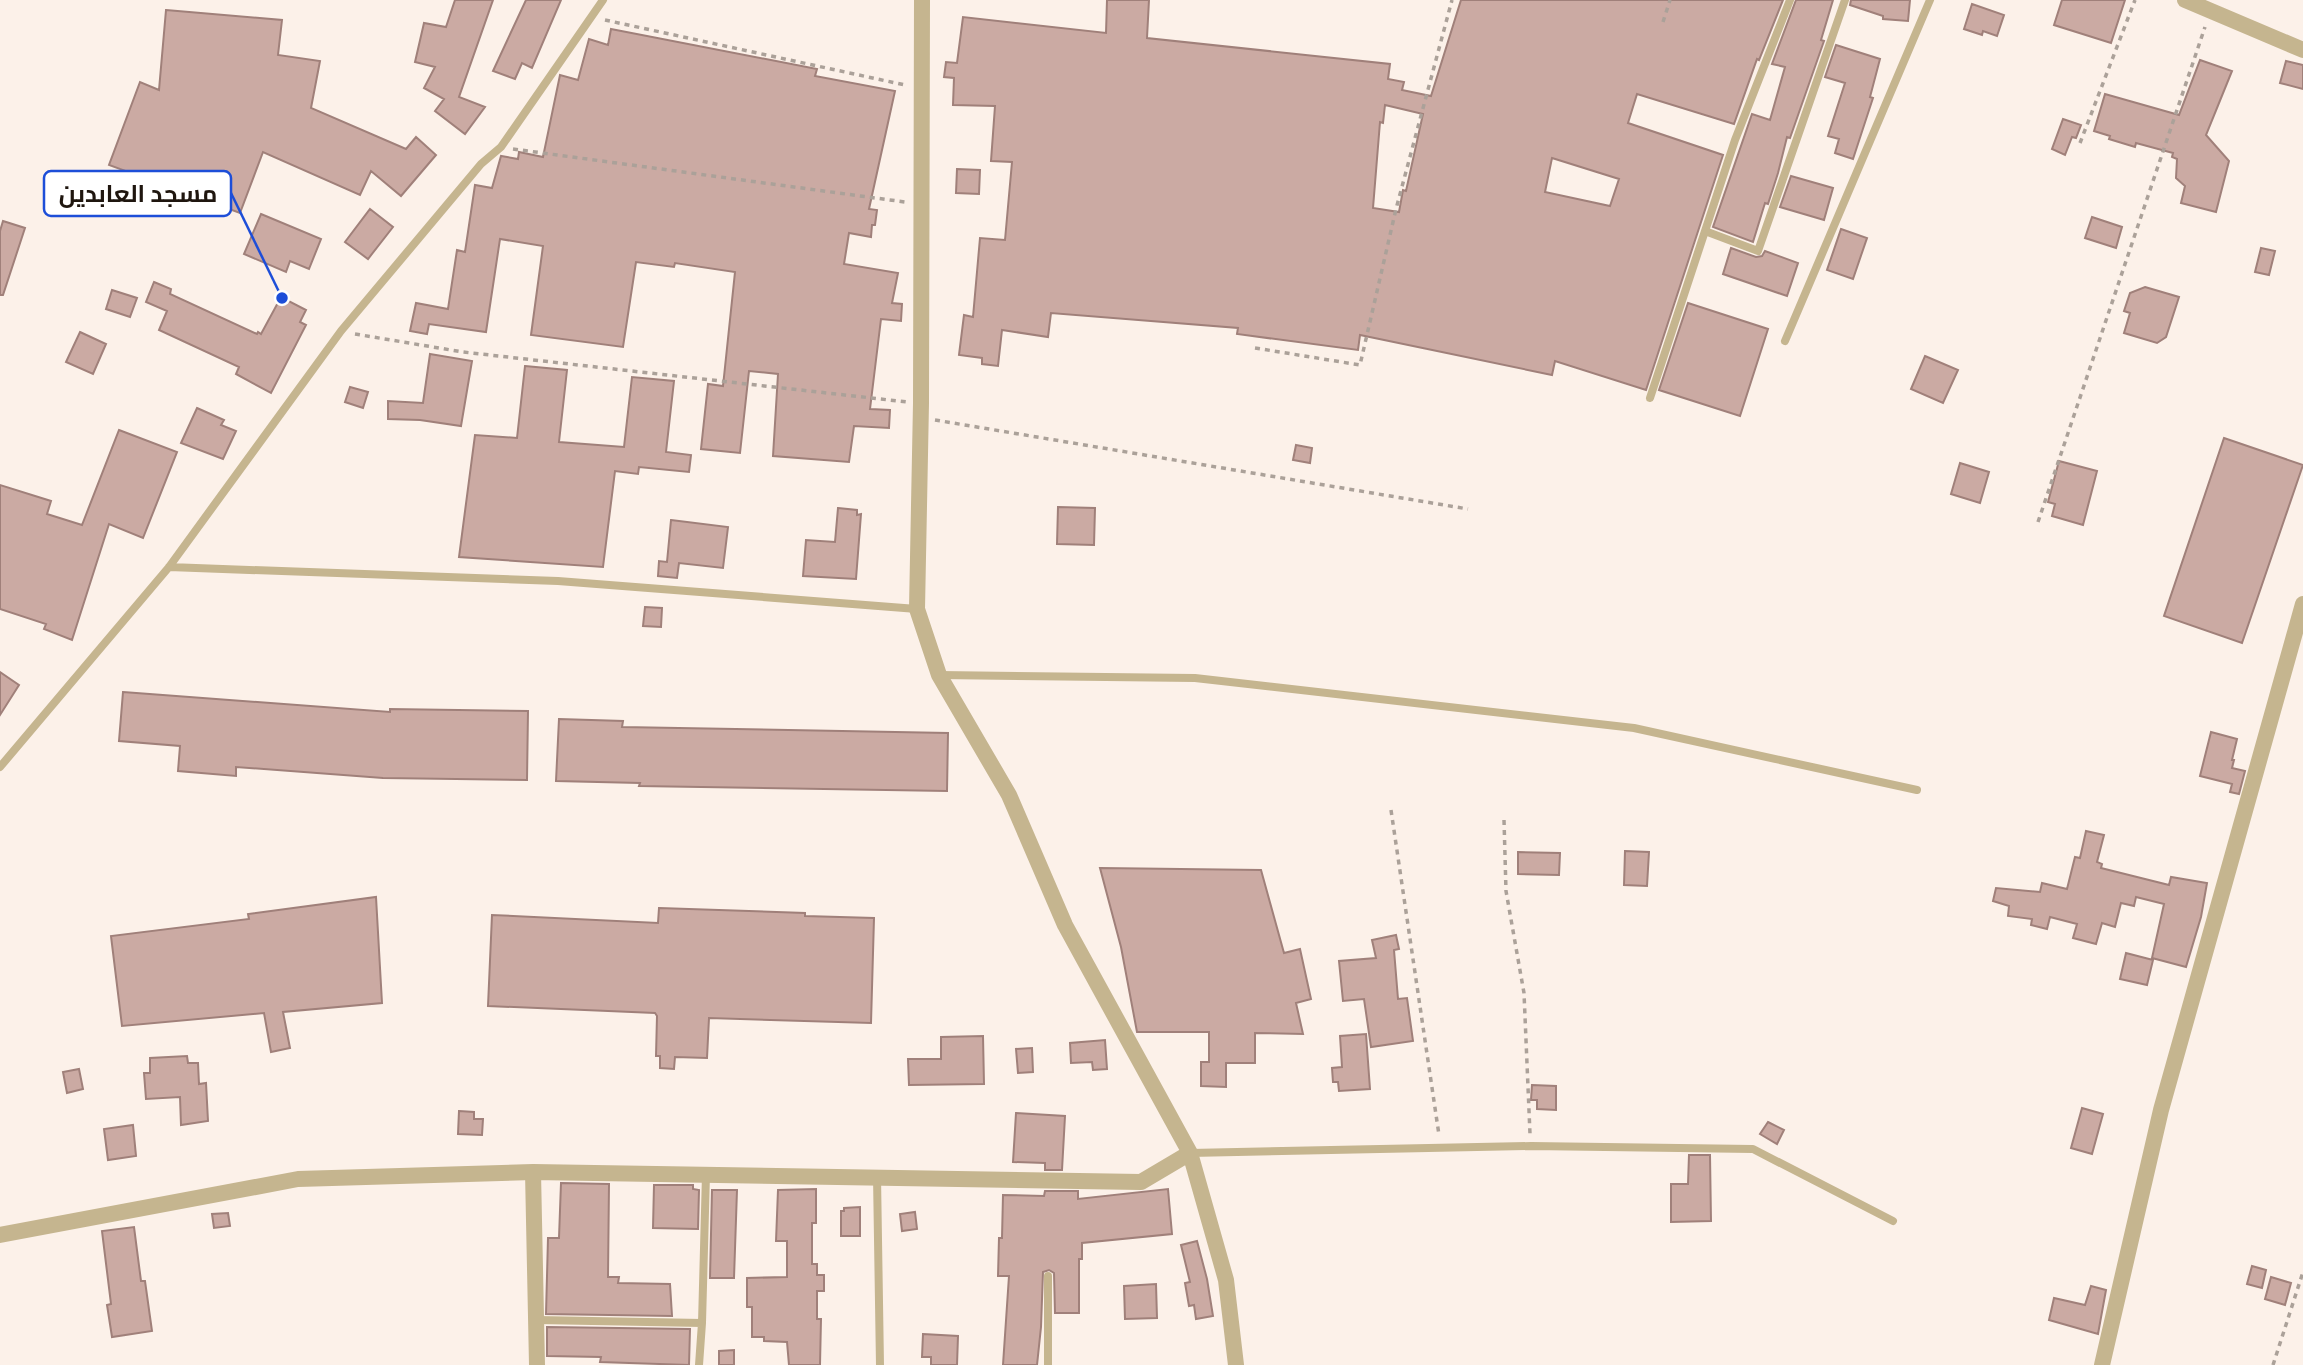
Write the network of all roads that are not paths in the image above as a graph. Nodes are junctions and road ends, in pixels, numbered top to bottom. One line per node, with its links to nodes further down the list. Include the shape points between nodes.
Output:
1 (603, 0): 11 (lane, via 501,148 481,164 341,331)
2 (922, 0): 13 (street)
3 (1790, 0): 8 (lane)
4 (1845, 0): 8 (lane, via 1758,251)
5 (1930, 0): 9 (lane)
6 (2185, 0): 7 (street)
7 (2303, 50)
8 (1705, 232): 10 (lane)
9 (1785, 341)
10 (1650, 398)
11 (169, 567): 13 (lane, via 558,581); 15 (lane)
12 (2303, 604): 31 (street, via 2161,1110)
13 (917, 609): 14 (street)
14 (939, 675): 16 (lane, via 1195,678 1634,728); 17 (street, via 1009,795 1065,925)
15 (0, 767)
16 (1917, 790)
17 (1190, 1153): 20 (street, via 1142,1182); 21 (lane, via 1531,1146 1753,1149); 30 (street, via 1226,1280)
18 (533, 1172): 19 (street); 22 (street, via 298,1179); 24 (street)
19 (705, 1174): 20 (street); 25 (lane)
20 (877, 1176): 28 (lane)
21 (1893, 1221)
22 (0, 1235)
23 (1048, 1276): 29 (lane)
24 (537, 1320): 25 (lane); 26 (street)
25 (702, 1323): 27 (lane)
26 (537, 1365)
27 (699, 1365)
28 (880, 1365)
29 (1048, 1365)
30 (1236, 1365)
31 (2102, 1365)

